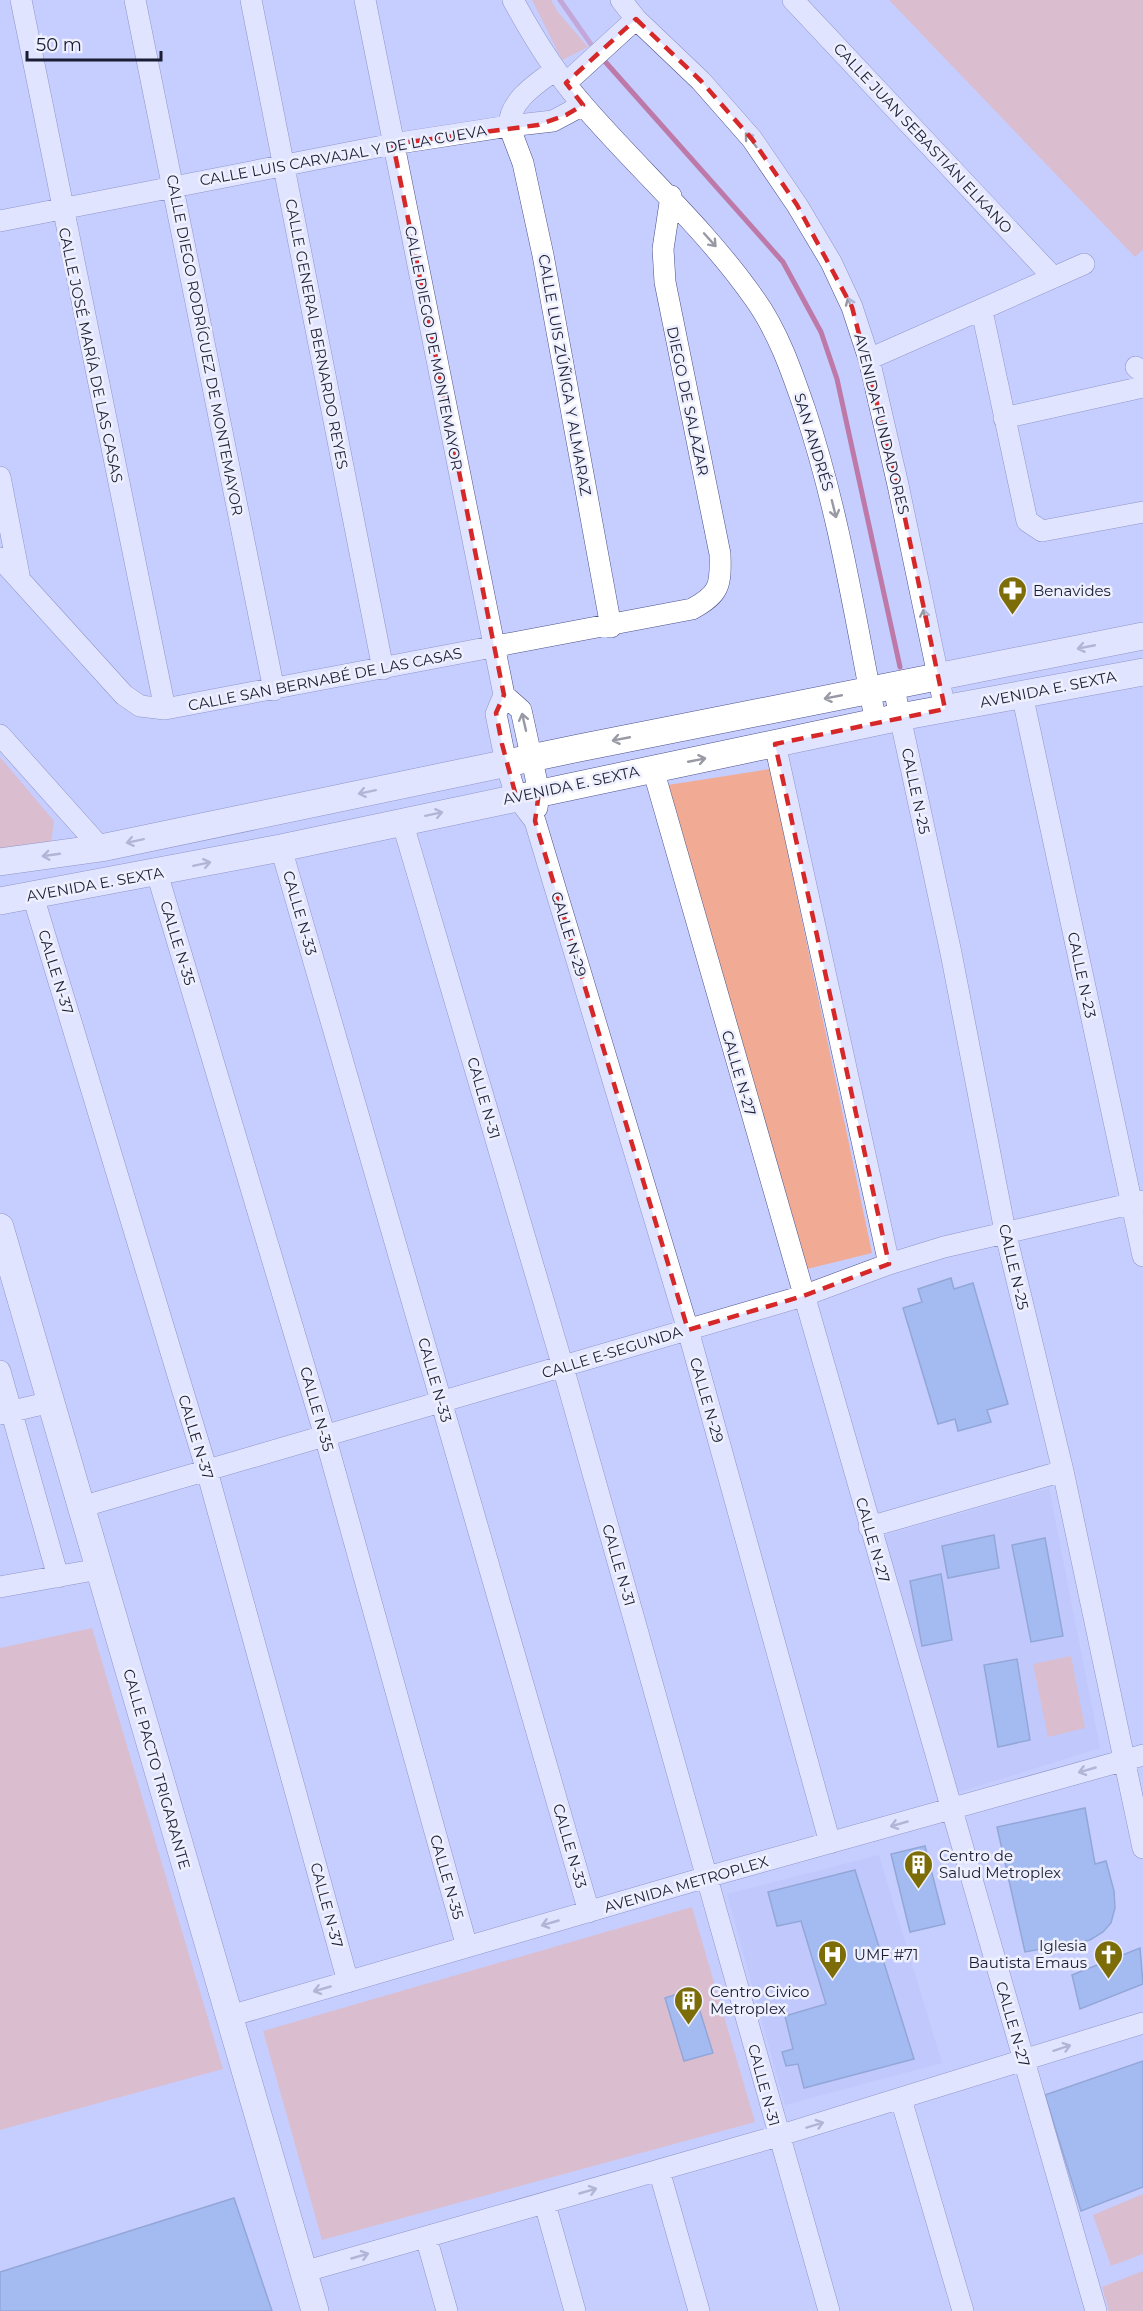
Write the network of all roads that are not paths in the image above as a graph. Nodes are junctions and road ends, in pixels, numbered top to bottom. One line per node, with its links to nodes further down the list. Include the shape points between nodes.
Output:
1 (21, 0): 16 (street, CALLE JOSÉ MARÍA DE LAS CASAS)
2 (135, 0): 14 (street, CALLE DIEGO RODRÍGUEZ DE MONTEMAYOR)
3 (251, 0): 13 (street, CALLE GENERAL BERNARDO REYES)
4 (365, 0): 12 (street, CALLE DIEGO DE MONTEMAYOR)
5 (513, 0): 9 (street)
6 (621, 0): 8 (street, AVENIDA FUNDADORES)
7 (793, 0): 19 (street, CALLE JUAN SEBASTIÁN ELKANO)
8 (636, 19): 9 (street); 21 (street, AVENIDA FUNDADORES, one-way to 8, via 831,262 791,195 752,139 708,89)
9 (568, 74): 10 (street); 11 (street, via 520,99)
10 (583, 105): 11 (street, CALLE LUIS CARVAJAL Y DE LA CUEVA, via 553,121); 15 (street)
11 (509, 126): 12 (street, CALLE LUIS CARVAJAL Y DE LA CUEVA); 29 (street, CALLE LUIS ZÚÑIGA Y ALMARAZ, via 523,163 543,255)
12 (393, 144): 13 (street, CALLE LUIS CARVAJAL Y DE LA CUEVA); 31 (street, CALLE DIEGO DE MONTEMAYOR)
13 (284, 165): 14 (street, CALLE LUIS CARVAJAL Y DE LA CUEVA); 32 (street, CALLE GENERAL BERNARDO REYES)
14 (173, 186): 16 (street, CALLE LUIS CARVAJAL Y DE LA CUEVA); 36 (street, CALLE DIEGO RODRÍGUEZ DE MONTEMAYOR)
15 (671, 196): 28 (street, DIEGO DE SALAZAR, via 663,249 665,282 720,554 717,591); 35 (street, SAN ANDRÉS, one-way to 35, via 717,248 756,301 789,364 823,464)
16 (61, 209): 17 (street, CALLE LUIS CARVAJAL Y DE LA CUEVA); 38 (street, CALLE JOSÉ MARÍA DE LAS CASAS)
17 (0, 221)
18 (1084, 264): 19 (street)
19 (1053, 277): 20 (street)
20 (982, 311): 21 (street); 23 (street)
21 (869, 359): 34 (street, AVENIDA FUNDADORES, one-way to 21)
22 (1141, 376): 23 (street)
23 (1004, 418): 25 (street, via 1027,521 1042,531)
24 (0, 477): 27 (street)
25 (1143, 512)
26 (0, 558): 27 (street, CALLE SAN BERNABÉ DE LAS CASAS)
27 (21, 582): 38 (street, CALLE SAN BERNABÉ DE LAS CASAS, via 130,701)
28 (708, 601): 29 (street, CALLE SAN BERNABÉ DE LAS CASAS, via 692,609)
29 (611, 627): 31 (street, CALLE SAN BERNABÉ DE LAS CASAS)
30 (1143, 636): 34 (street, one-way to 34)
31 (493, 647): 32 (street, CALLE SAN BERNABÉ DE LAS CASAS); 43 (street, CALLE DIEGO DE MONTEMAYOR, via 504,695 521,710)
32 (383, 669): 36 (street, CALLE SAN BERNABÉ DE LAS CASAS)
33 (1143, 672): 37 (street, AVENIDA E. SEXTA)
34 (938, 675): 35 (street); 39 (street, AVENIDA FUNDADORES)
35 (881, 687): 40 (street, SAN ANDRÉS); 43 (street, one-way to 43)
36 (274, 690): 38 (street, CALLE SAN BERNABÉ DE LAS CASAS)
37 (1022, 694): 39 (street, AVENIDA E. SEXTA); 53 (street, CALLE N-23)
38 (165, 709)
39 (945, 709): 40 (street, AVENIDA E. SEXTA)
40 (888, 720): 42 (street, AVENIDA E. SEXTA); 55 (street, CALLE N-25, via 953,964)
41 (0, 735): 47 (street)
42 (776, 744): 44 (street, AVENIDA E. SEXTA, one-way to 42); 57 (street)
43 (519, 760): 45 (street, CALLE DIEGO DE MONTEMAYOR); 47 (street, one-way to 47)
44 (653, 769): 45 (street, AVENIDA E. SEXTA); 59 (street, CALLE N-27)
45 (528, 794): 46 (street, AVENIDA E. SEXTA, one-way to 45); 60 (street, CALLE N-29)
46 (402, 821): 48 (street, AVENIDA E. SEXTA); 61 (street, CALLE N-31)
47 (101, 848): 49 (street, one-way to 49)
48 (281, 848): 50 (street, AVENIDA E. SEXTA, one-way to 48); 64 (street, CALLE N-33)
49 (0, 862)
50 (157, 873): 51 (street, AVENIDA E. SEXTA); 66 (street, CALLE N-35)
51 (33, 896): 52 (street, AVENIDA E. SEXTA); 67 (street, CALLE N-37)
52 (0, 901)
53 (1137, 1202): 55 (street, CALLE E-SEGUNDA); 56 (street, CALLE N-23)
54 (0, 1229): 58 (street, CALLE PACTO TRIGARANTE)
55 (1005, 1231): 57 (street, CALLE E-SEGUNDA); 68 (street, CALLE N-25)
56 (1143, 1256)
57 (889, 1263): 59 (street, CALLE E-SEGUNDA)
58 (8, 1282): 63 (street, CALLE PACTO TRIGARANTE)
59 (803, 1296): 60 (street, CALLE E-SEGUNDA); 70 (street, CALLE N-27)
60 (687, 1330): 61 (street, CALLE E-SEGUNDA); 76 (street, CALLE N-29)
61 (563, 1367): 64 (street, CALLE E-SEGUNDA); 78 (street, CALLE N-31)
62 (0, 1371): 65 (street)
63 (51, 1402): 65 (street); 69 (street, CALLE PACTO TRIGARANTE)
64 (442, 1402): 66 (street, CALLE E-SEGUNDA); 79 (street, CALLE N-33)
65 (6, 1413): 72 (street)
66 (325, 1437): 67 (street, CALLE E-SEGUNDA); 80 (street, CALLE N-35)
67 (207, 1471): 69 (street, CALLE E-SEGUNDA); 81 (street, CALLE N-37)
68 (1063, 1471): 70 (street); 74 (street, CALLE N-25)
69 (81, 1507): 71 (street, CALLE PACTO TRIGARANTE)
70 (869, 1527): 75 (street, CALLE N-27)
71 (99, 1569): 72 (street); 82 (street, CALLE PACTO TRIGARANTE)
72 (58, 1577): 73 (street)
73 (0, 1587)
74 (1133, 1757): 75 (street, AVENIDA METROPLEX, one-way to 75); 77 (street, CALLE N-25)
75 (950, 1809): 76 (street, AVENIDA METROPLEX, one-way to 76); 84 (street, CALLE N-27)
76 (830, 1843): 78 (street, AVENIDA METROPLEX)
77 (1143, 1848)
78 (707, 1877): 79 (street, AVENIDA METROPLEX); 86 (street, CALLE N-31)
79 (589, 1911): 80 (street, AVENIDA METROPLEX, one-way to 80)
80 (467, 1947): 81 (street, AVENIDA METROPLEX)
81 (348, 1982): 82 (street, AVENIDA METROPLEX, one-way to 82)
82 (230, 2016): 90 (street, CALLE PACTO TRIGARANTE)
83 (1143, 2023): 84 (street, one-way to 83)
84 (1024, 2060): 85 (street); 97 (street, CALLE N-27)
85 (902, 2098): 86 (street, one-way to 85); 96 (street)
86 (778, 2136): 87 (street); 95 (street, CALLE N-31)
87 (658, 2170): 88 (street, one-way to 87); 94 (street)
88 (545, 2204): 89 (street); 93 (street)
89 (426, 2237): 90 (street, one-way to 89); 92 (street)
90 (303, 2272): 91 (street, CALLE PACTO TRIGARANTE)
91 (315, 2311)
92 (447, 2311)
93 (575, 2311)
94 (699, 2311)
95 (829, 2311)
96 (963, 2311)
97 (1096, 2311)

